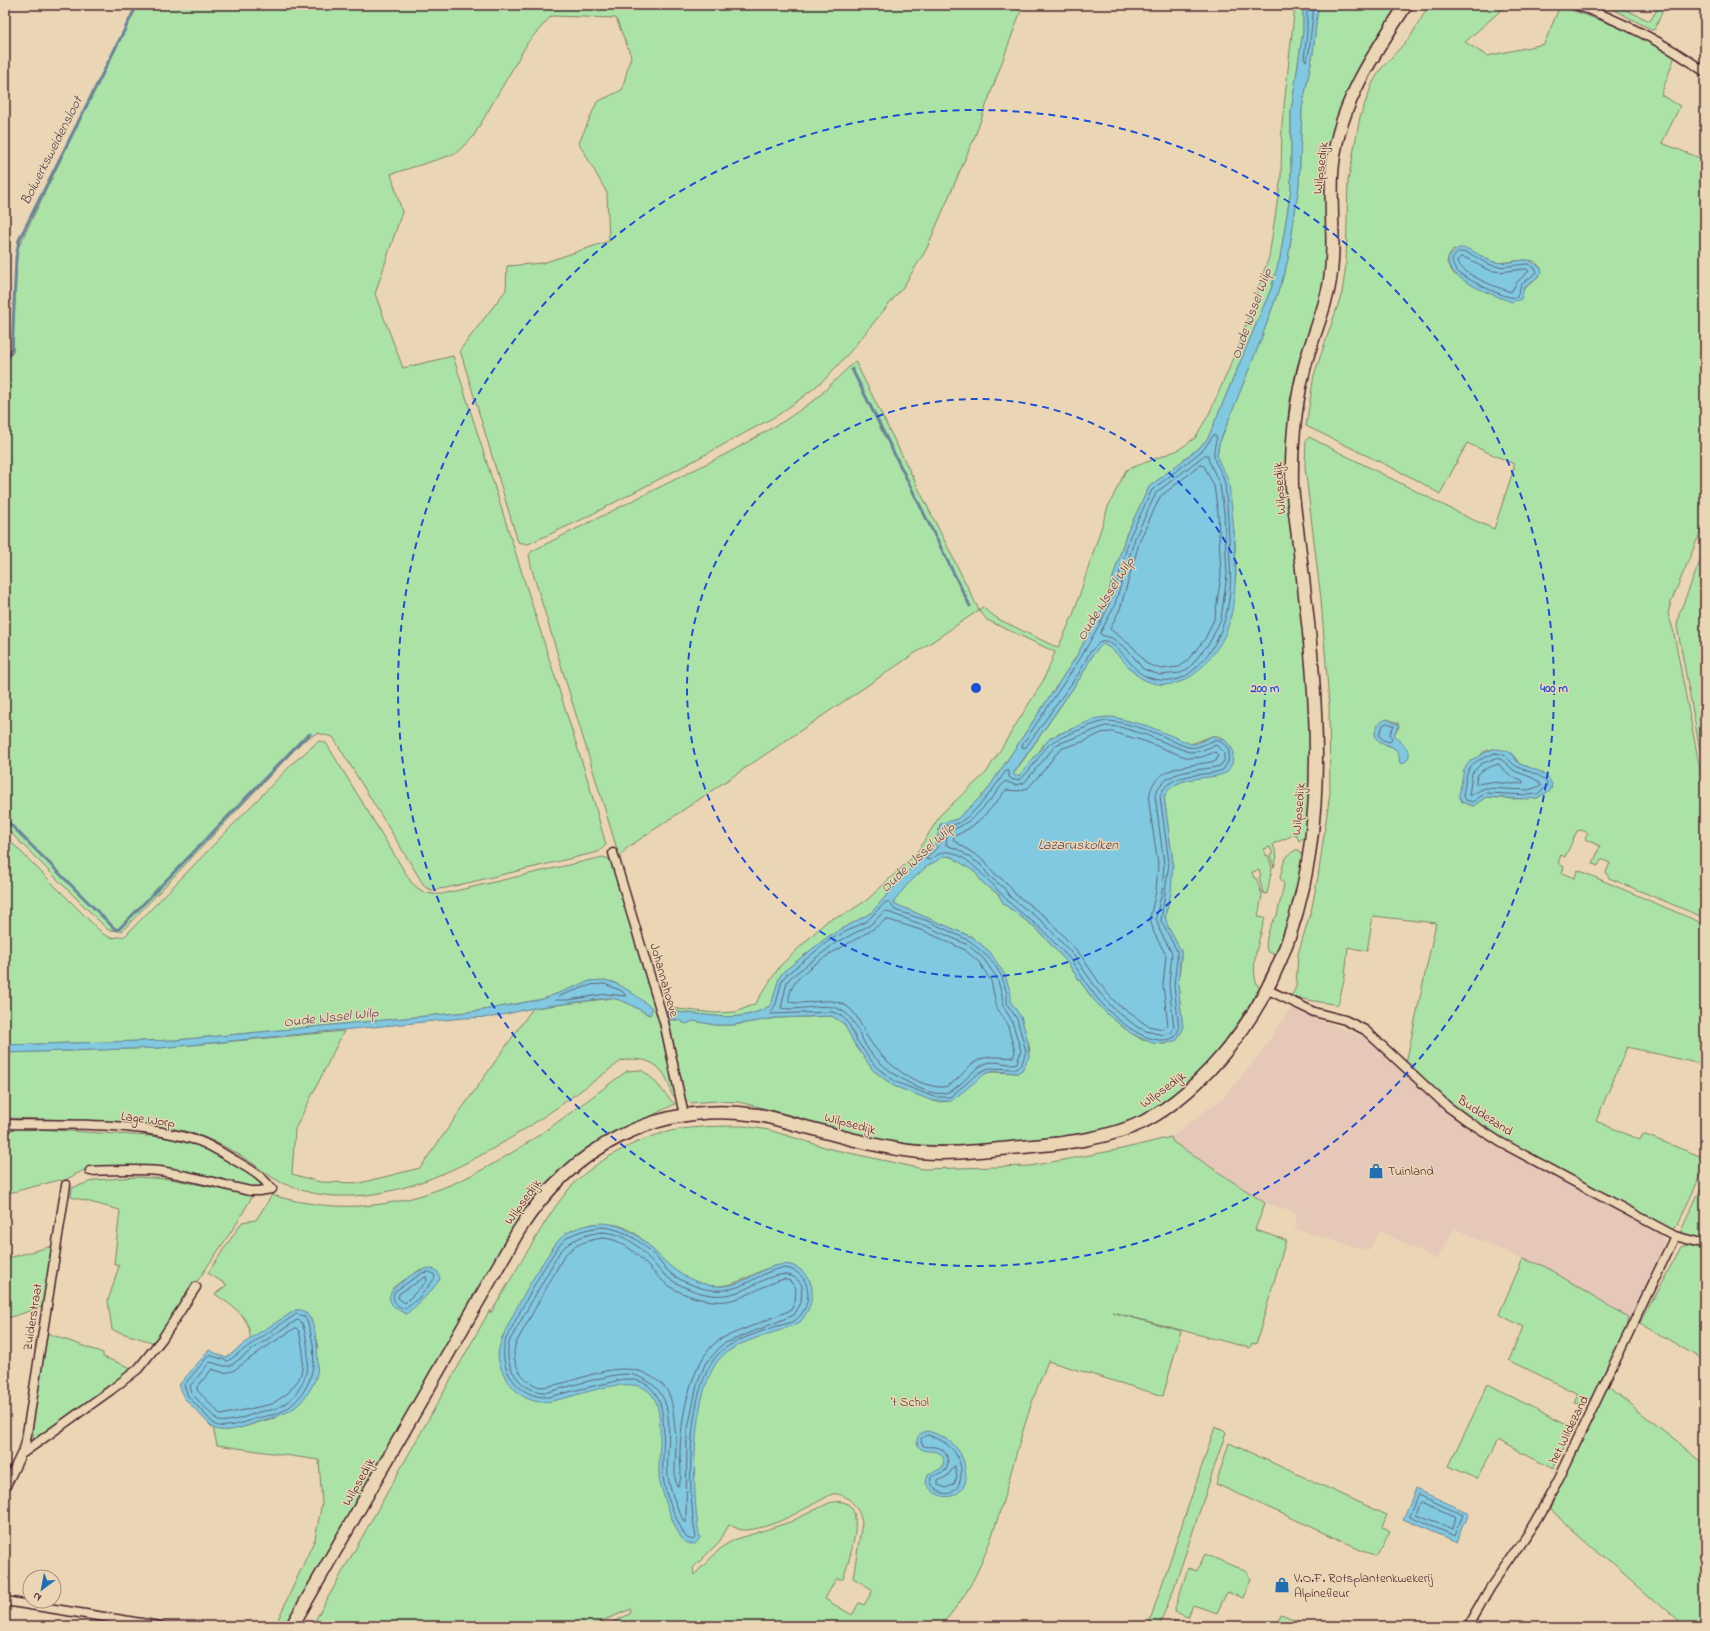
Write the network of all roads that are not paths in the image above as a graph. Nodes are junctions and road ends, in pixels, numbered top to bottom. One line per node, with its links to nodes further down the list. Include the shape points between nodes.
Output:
1 (1406, 5): 5 (main road, Wilpsedijk, via 1364,70 1349,104 1338,142 1332,174 1332,272 1307,357 1292,437 1292,487 1314,679 1317,760 1308,859 1301,896 1287,940)
2 (1576, 5): 3 (street, via 1637,30)
3 (1705, 72)
4 (613, 854): 6 (street, Johannahoeve, via 664,1022)
5 (1266, 989): 6 (main road, Wilpsedijk, via 1243,1030 1213,1068 1192,1088 1168,1107 1144,1121 1107,1135 980,1152 922,1152 887,1148 761,1115 724,1112); 10 (street, Buddezand, via 1314,1012 1345,1020 1365,1030 1447,1106 1469,1122 1500,1142)
6 (684, 1115): 17 (main road, Wilpsedijk, via 647,1124 612,1141 571,1168 540,1200 500,1262)
7 (5, 1124): 8 (street, Lage Worp, via 121,1127 189,1138 212,1147 252,1170 272,1189 250,1190 158,1171)
8 (90, 1171)
9 (66, 1185): 13 (street, Zuiderstraat)
10 (1675, 1236): 11 (street, Buddezand); 18 (street, het Wildezand, via 1557,1483 1533,1526 1490,1588)
11 (1705, 1244)
12 (196, 1287): 13 (street, Zuiderstraat, via 160,1342 138,1369)
13 (23, 1453): 14 (street, Zuiderstraat)
14 (5, 1488)
15 (5, 1601): 16 (street)
16 (160, 1626)
17 (292, 1626)
18 (1468, 1626)

